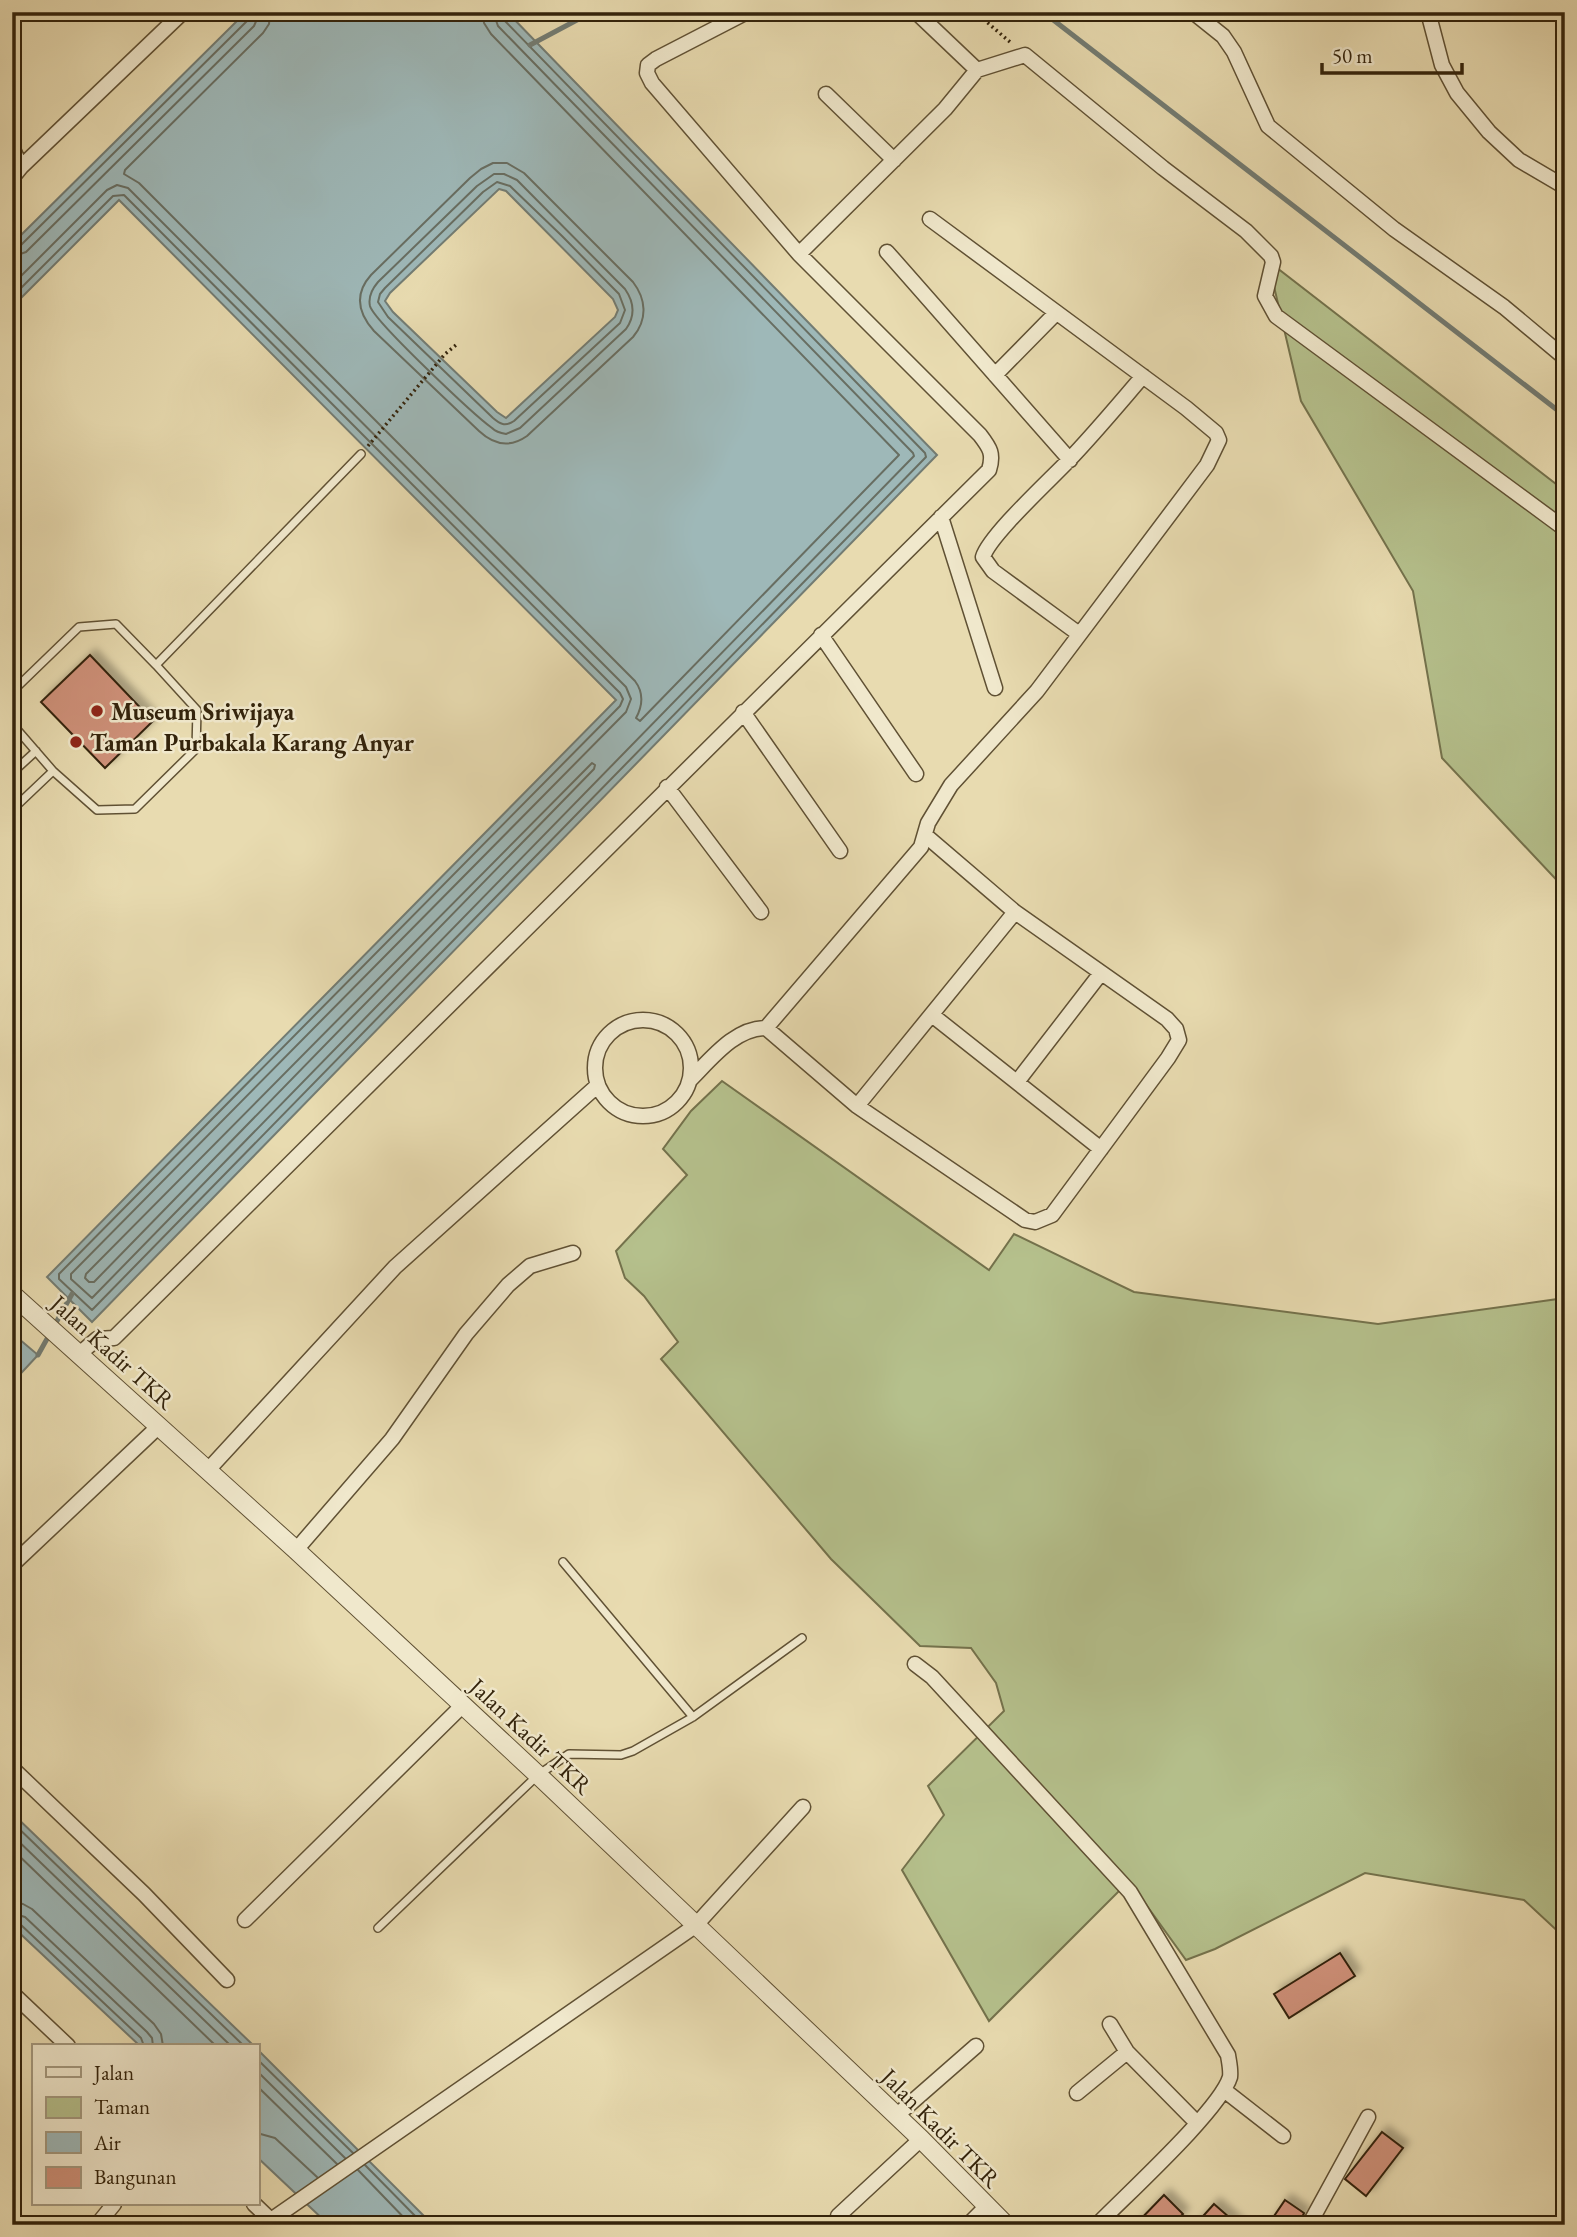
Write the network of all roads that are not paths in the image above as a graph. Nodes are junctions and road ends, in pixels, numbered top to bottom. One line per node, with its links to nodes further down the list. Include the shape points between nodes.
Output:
1 (183, 12): 10 (street)
2 (747, 12): 14 (street, via 656,59 647,73)
3 (916, 12): 6 (street)
4 (1193, 12): 16 (street, via 1223,36 1234,52 1268,126 1394,229 1504,307)
5 (1428, 12): 11 (street, via 1442,65 1457,93 1519,160)
6 (977, 70): 9 (street); 22 (street, via 1025,55 1267,250 1273,261 1265,296 1276,316)
7 (826, 94): 9 (street)
8 (12, 147): 10 (street)
9 (894, 160): 14 (street)
10 (17, 172)
11 (1565, 187)
12 (930, 219): 15 (street)
13 (887, 252): 17 (street)
14 (799, 254): 21 (street, via 988,446 989,470)
15 (1056, 313): 17 (street); 18 (street)
16 (1565, 358)
17 (995, 375): 20 (street)
18 (1143, 376): 20 (street); 23 (street, via 1219,440 1207,465)
19 (361, 454): 25 (lane)
20 (1070, 460): 23 (street, via 1002,529 983,557 993,571)
21 (941, 517): 24 (street); 26 (street)
22 (1565, 529)
23 (1079, 634): 34 (street, via 1037,691 951,785)
24 (821, 635): 27 (street); 31 (street)
25 (156, 665): 28 (lane, via 116,624 79,627 17,687 13,726); 29 (lane, via 197,710 196,748 135,809 97,810)
26 (995, 688)
27 (743, 712): 32 (street); 35 (street)
28 (36, 751): 29 (lane); 30 (lane)
29 (53, 771): 33 (lane)
30 (12, 774)
31 (916, 774)
32 (667, 787): 36 (street); 48 (street, via 114,1338 97,1339)
33 (12, 810)
34 (925, 835): 37 (street); 40 (street, via 921,847)
35 (840, 851)
36 (761, 912)
37 (1015, 912): 38 (street); 39 (street)
38 (1101, 973): 42 (street); 45 (street, via 1167,1019 1179,1040)
39 (932, 1015): 42 (street); 44 (street)
40 (766, 1028): 41 (street, via 741,1034); 44 (street)
41 (691, 1079): 43 (street, via 678,1103 654,1116 640,1117 615,1107); 43 (street, via 689,1051 682,1039 660,1023 633,1020 620,1025 601,1045 596,1058)
42 (1017, 1082): 45 (street)
43 (598, 1085): 50 (street, via 395,1267)
44 (857, 1106): 45 (street, via 1025,1220 1035,1222 1052,1215)
45 (1101, 1149)
46 (573, 1253): 51 (street, via 530,1266 508,1285 466,1334 392,1439)
47 (12, 1294): 48 (street, Jalan Kadir TKR)
48 (75, 1353): 49 (street, Jalan Kadir TKR)
49 (159, 1426): 50 (street, Jalan Kadir TKR); 53 (street)
50 (208, 1470): 51 (street, Jalan Kadir TKR)
51 (296, 1550): 56 (street, Jalan Kadir TKR)
52 (562, 1562): 57 (lane)
53 (12, 1565)
54 (802, 1638): 57 (lane)
55 (915, 1664): 70 (street, via 932,1676 1130,1892 1228,2056 1231,2074)
56 (462, 1706): 59 (street, Jalan Kadir TKR); 61 (street)
57 (693, 1717): 59 (lane, via 633,1751 569,1754)
58 (12, 1769): 64 (street)
59 (538, 1775): 62 (street, Jalan Kadir TKR); 63 (lane)
60 (803, 1807): 62 (street)
61 (245, 1920)
62 (695, 1926): 72 (street, Jalan Kadir TKR); 81 (street, via 380,2143)
63 (378, 1928)
64 (227, 1980)
65 (12, 1993): 67 (street)
66 (1110, 2024): 69 (street)
67 (66, 2044)
68 (976, 2046): 72 (street)
69 (1127, 2052): 71 (street); 74 (street)
70 (1224, 2090): 74 (street); 75 (street)
71 (1077, 2093)
72 (896, 2116): 76 (street, Jalan Kadir TKR)
73 (1368, 2117): 86 (street)
74 (1197, 2123): 85 (street)
75 (1283, 2136)
76 (920, 2139): 79 (street, Jalan Kadir TKR); 80 (street)
77 (112, 2206): 82 (street)
78 (256, 2206): 81 (street)
79 (986, 2207): 83 (street); 84 (street, Jalan Kadir TKR)
80 (838, 2216)
81 (274, 2223)
82 (97, 2225)
83 (968, 2225)
84 (1006, 2225)
85 (1097, 2225)
86 (1309, 2225)

